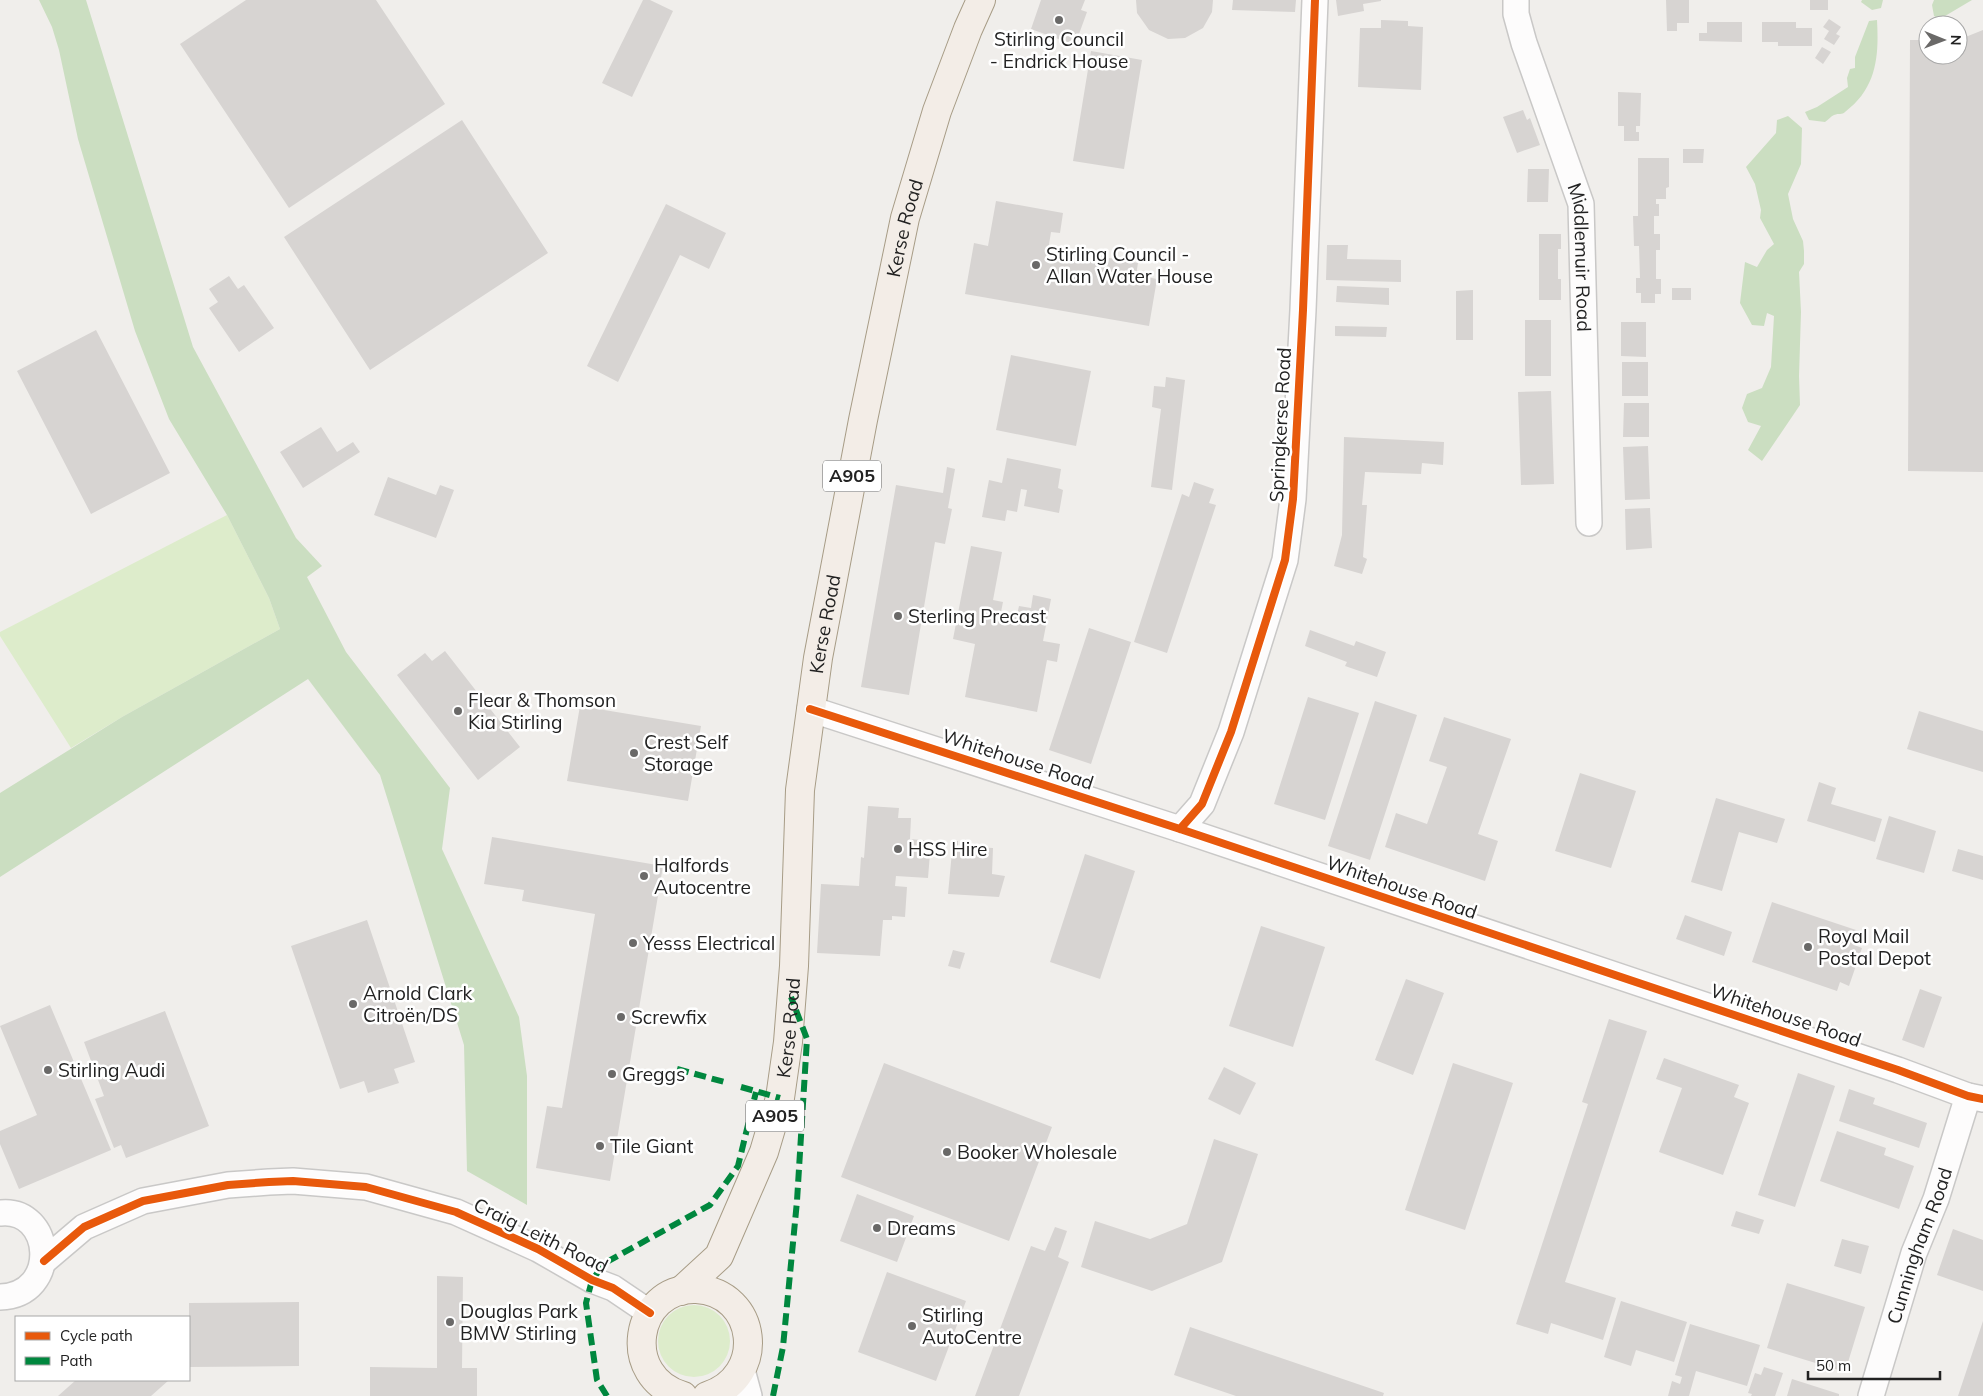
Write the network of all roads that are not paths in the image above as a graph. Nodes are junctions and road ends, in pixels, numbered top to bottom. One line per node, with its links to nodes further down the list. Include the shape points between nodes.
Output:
1 (982, 0): 5 (main road, Kerse Road / A905, via 937,111 905,218 862,420)
2 (1315, 0): 6 (street, Springkerse Road, via 1293,499 1285,560 1231,732 1202,804)
3 (1516, 0): 4 (street, Middlemuir Road, via 1516,14 1524,43 1581,204)
4 (1589, 523)
5 (810, 709): 6 (street, Whitehouse Road); 9 (main road, Kerse Road / A905, via 800,790 794,966 780,1098 764,1152)
6 (1180, 829): 7 (street, Whitehouse Road)
7 (1975, 1097): 20 (street, Cunningham Road, via 1914,1253)
8 (0, 1213): 10 (street, via 25,1219 36,1230 43,1244)
9 (719, 1256): 11 (main road, Kerse Road / A905); 13 (main road)
10 (44, 1261): 12 (street, Craig Leith Road, via 39,1275 24,1291); 14 (street, Craig Leith Road, via 84,1226 143,1202 253,1183 293,1181 366,1187 456,1212 613,1288)
11 (681, 1291): 13 (main road, A905, via 696,1289 710,1292); 14 (main road, A905, via 659,1303)
12 (0, 1296)
13 (735, 1307): 15 (main road, via 744,1321 748,1338 748,1354)
14 (650, 1313): 16 (main road, via 643,1327 642,1350)
15 (742, 1370): 18 (main road, via 732,1383); 19 (street)
16 (654, 1390): 17 (main road)
17 (683, 1396)
18 (706, 1396)
19 (749, 1396)
20 (1871, 1396)

